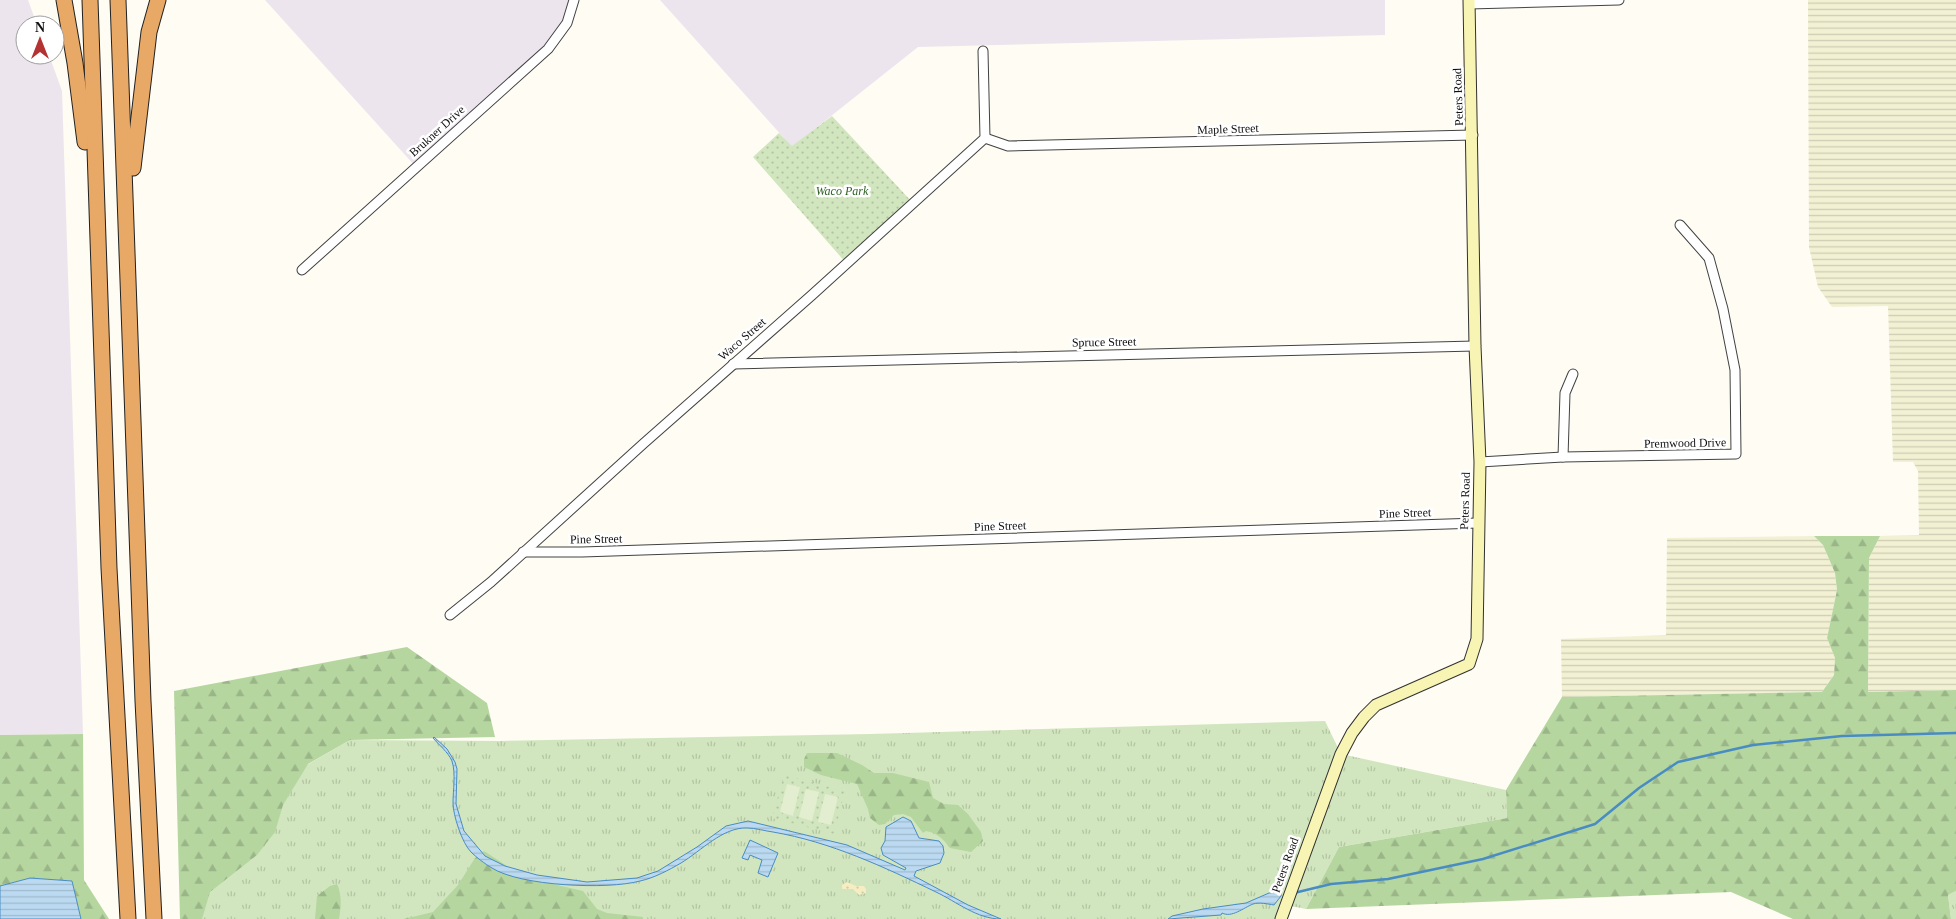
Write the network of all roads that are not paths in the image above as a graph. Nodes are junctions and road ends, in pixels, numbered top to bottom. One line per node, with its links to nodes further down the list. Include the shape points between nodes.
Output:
1 (64, 0): 13 (highway)
2 (90, 0): 13 (highway)
3 (118, 0): 12 (highway)
4 (158, 0): 12 (highway, via 149,32)
5 (574, 0): 14 (street, Brukner Drive, via 567,23 548,49)
6 (1619, 0): 7 (street)
7 (1469, 2): 9 (street, Peters Road)
8 (983, 51): 10 (street)
9 (1473, 135): 10 (street, Maple Street, via 1008,146); 15 (street, Peters Road)
10 (985, 138): 16 (street, Waco Street)
11 (1680, 225): 18 (street, Premwood Drive, via 1709,258 1722,309 1735,370 1736,454)
12 (127, 232): 24 (highway)
13 (97, 233): 23 (highway, via 109,568)
14 (302, 270)
15 (1475, 346): 16 (street, Spruce Street); 19 (street, Peters Road)
16 (733, 364): 21 (street, Waco Street)
17 (1573, 374): 18 (street, via 1564,393)
18 (1563, 457): 19 (street, Premwood Drive)
19 (1480, 462): 20 (street, Peters Road)
20 (1478, 523): 21 (street, Pine Street); 25 (street, Peters Road, via 1477,639 1469,664 1376,705 1352,733 1341,754)
21 (523, 552): 22 (street, Waco Street)
22 (450, 615)
23 (128, 919)
24 (154, 919)
25 (1281, 919)

